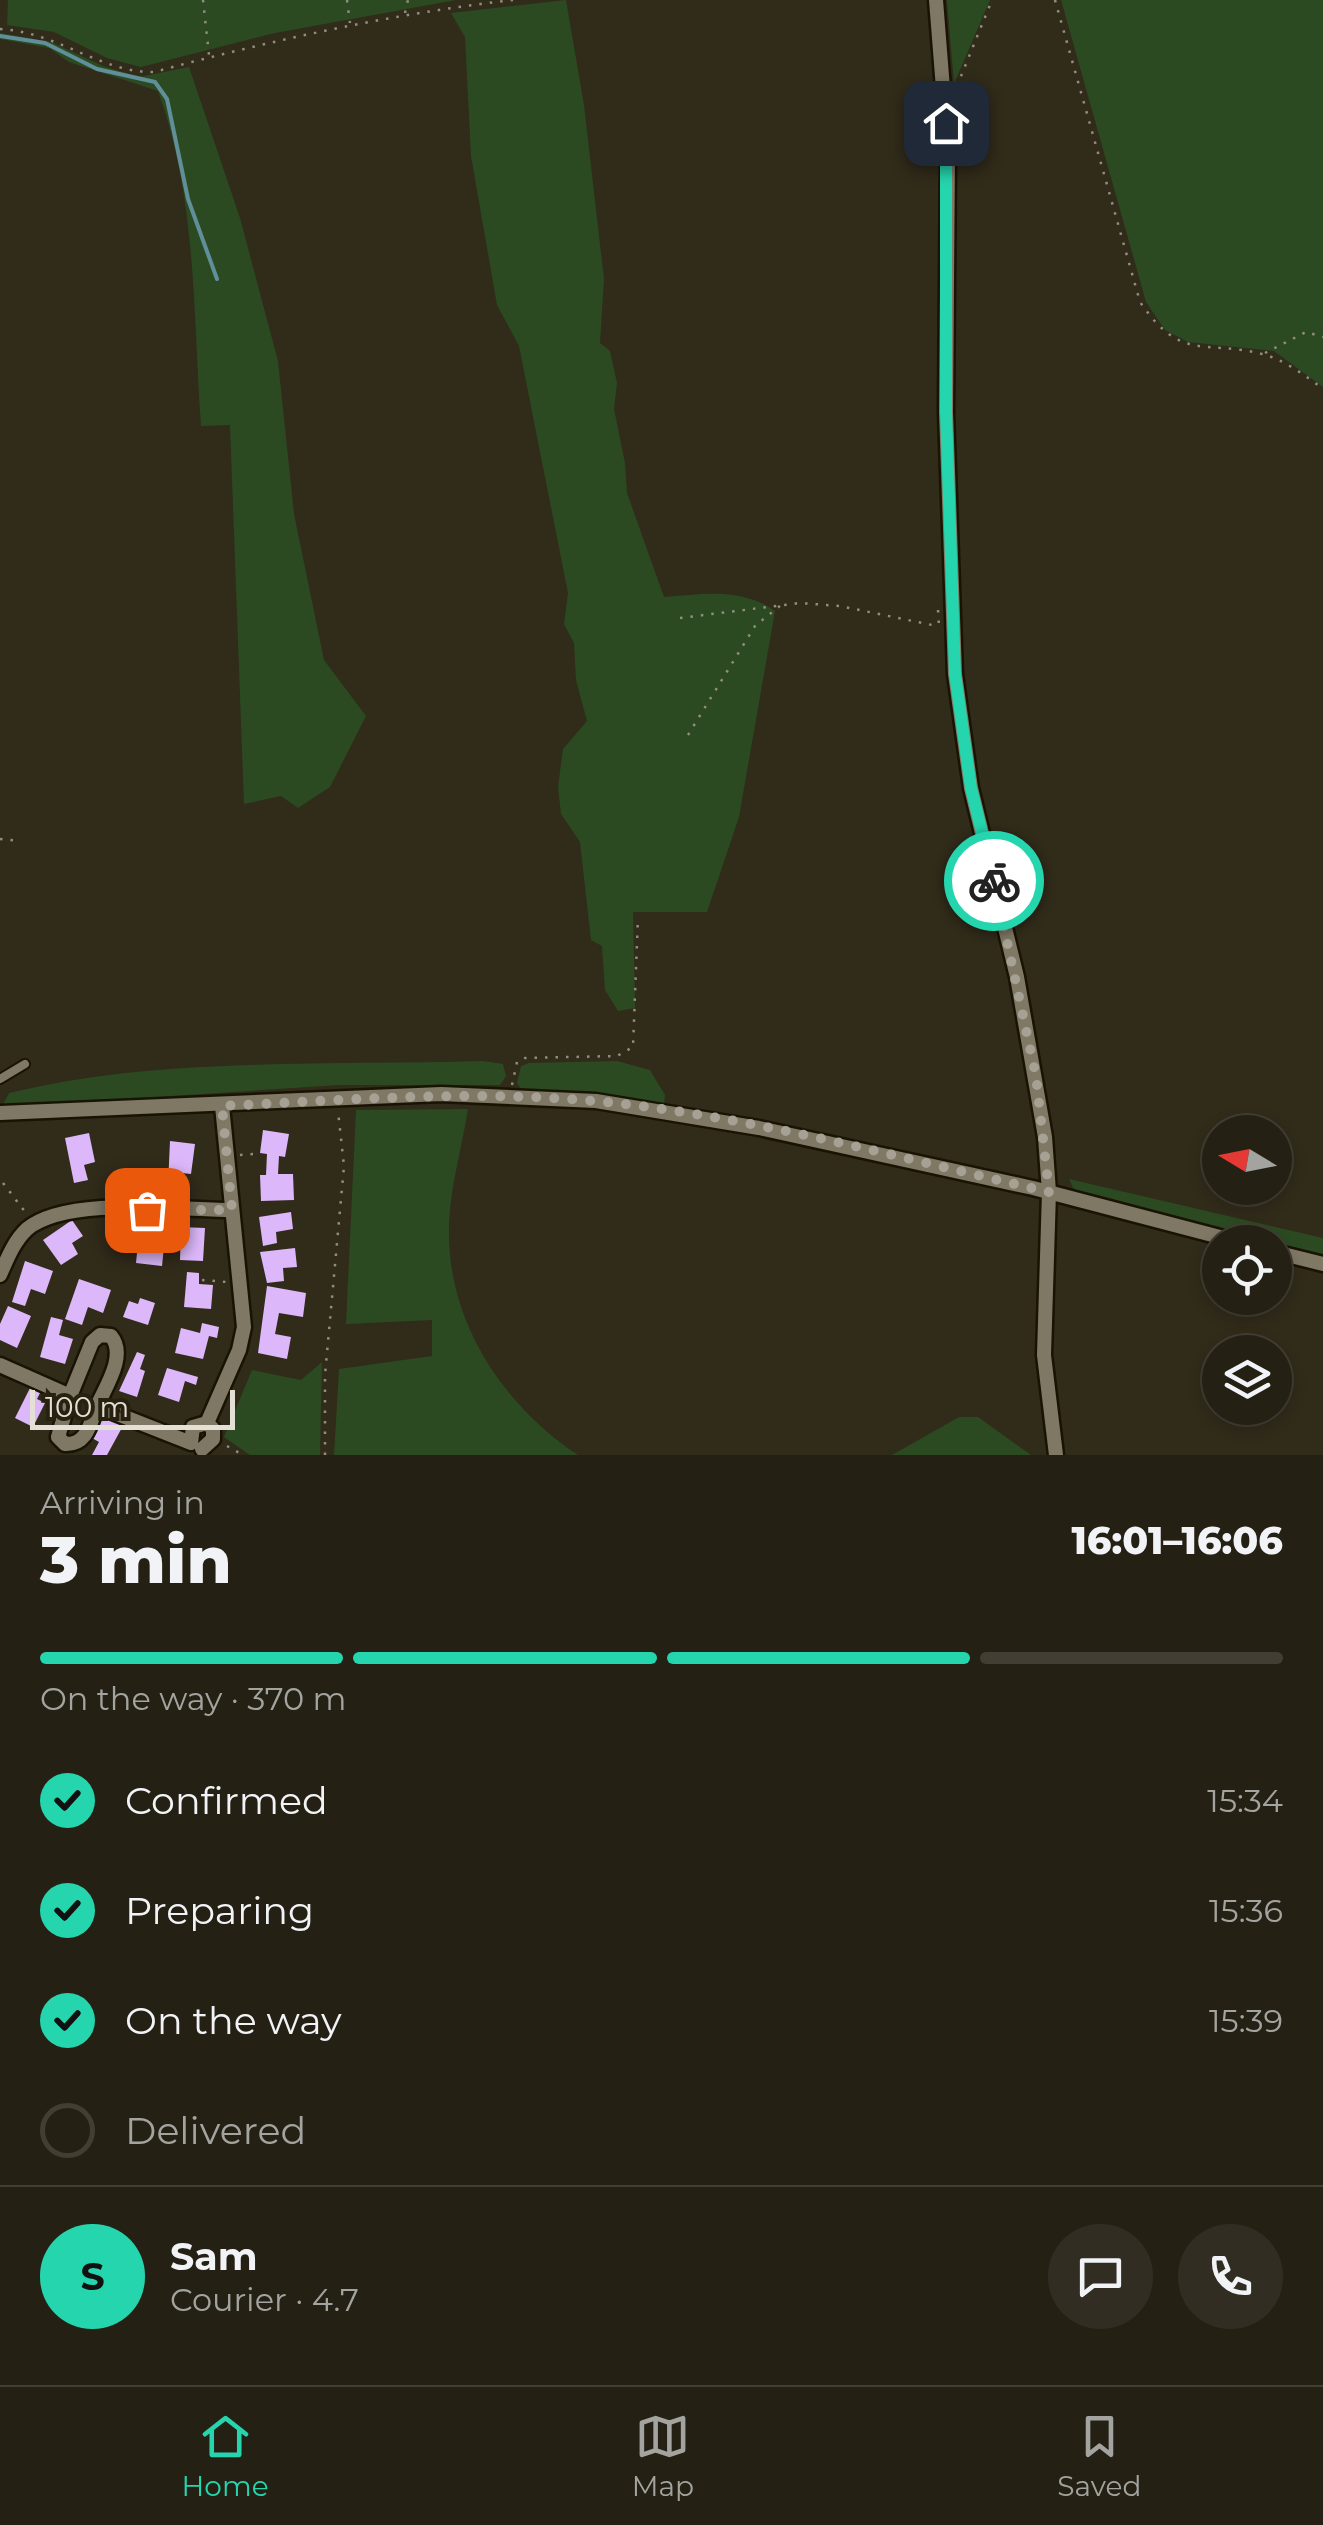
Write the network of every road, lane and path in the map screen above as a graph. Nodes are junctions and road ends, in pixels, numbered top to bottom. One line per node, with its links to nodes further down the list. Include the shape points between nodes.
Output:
1 (203, 0): 11 (path)
2 (347, 0): 9 (path)
3 (408, 0): 8 (path)
4 (514, 0): 8 (path)
5 (936, 0): 12 (street)
6 (992, 0): 12 (path, via 959,85)
7 (1055, 0): 14 (path, via 1140,302 1160,331 1178,342)
8 (405, 14): 9 (path)
9 (350, 25): 11 (path)
10 (0, 28): 11 (path, via 37,33 140,72)
11 (210, 56)
12 (944, 94): 30 (street, via 955,674 971,788 1036,1076)
13 (1323, 337): 14 (path, via 1306,332)
14 (1264, 354): 15 (path)
15 (1323, 389)
16 (782, 604): 17 (path); 18 (path, via 840,606); 19 (path, via 756,626)
17 (680, 618)
18 (938, 626)
19 (688, 736)
20 (0, 840): 21 (path)
21 (19, 841)
22 (638, 918): 25 (path, via 634,1047 617,1056 525,1058 512,1074)
23 (25, 1064): 24 (lane)
24 (0, 1079)
25 (511, 1097): 26 (street); 30 (street, via 596,1101 759,1128)
26 (335, 1100): 27 (street); 43 (path, via 344,1166 325,1375)
27 (222, 1106): 28 (street); 31 (street)
28 (0, 1113)
29 (3, 1183): 32 (path)
30 (1049, 1192): 33 (street); 44 (street, via 1044,1355)
31 (232, 1210): 32 (street, via 82,1210); 40 (street, via 244,1327)
32 (33, 1226): 36 (street, via 11,1250)
33 (1202, 1232)
34 (1292, 1256): 35 (street)
35 (1323, 1264)
36 (0, 1276)
37 (0, 1365): 38 (street)
38 (70, 1396): 39 (street, via 58,1427 65,1444 85,1438); 39 (street, via 92,1342 111,1336 119,1354)
39 (97, 1406): 41 (street)
40 (207, 1422): 41 (street, via 213,1429); 41 (street, via 192,1427)
41 (198, 1448): 42 (path)
42 (243, 1455)
43 (325, 1455)
44 (1056, 1455)

